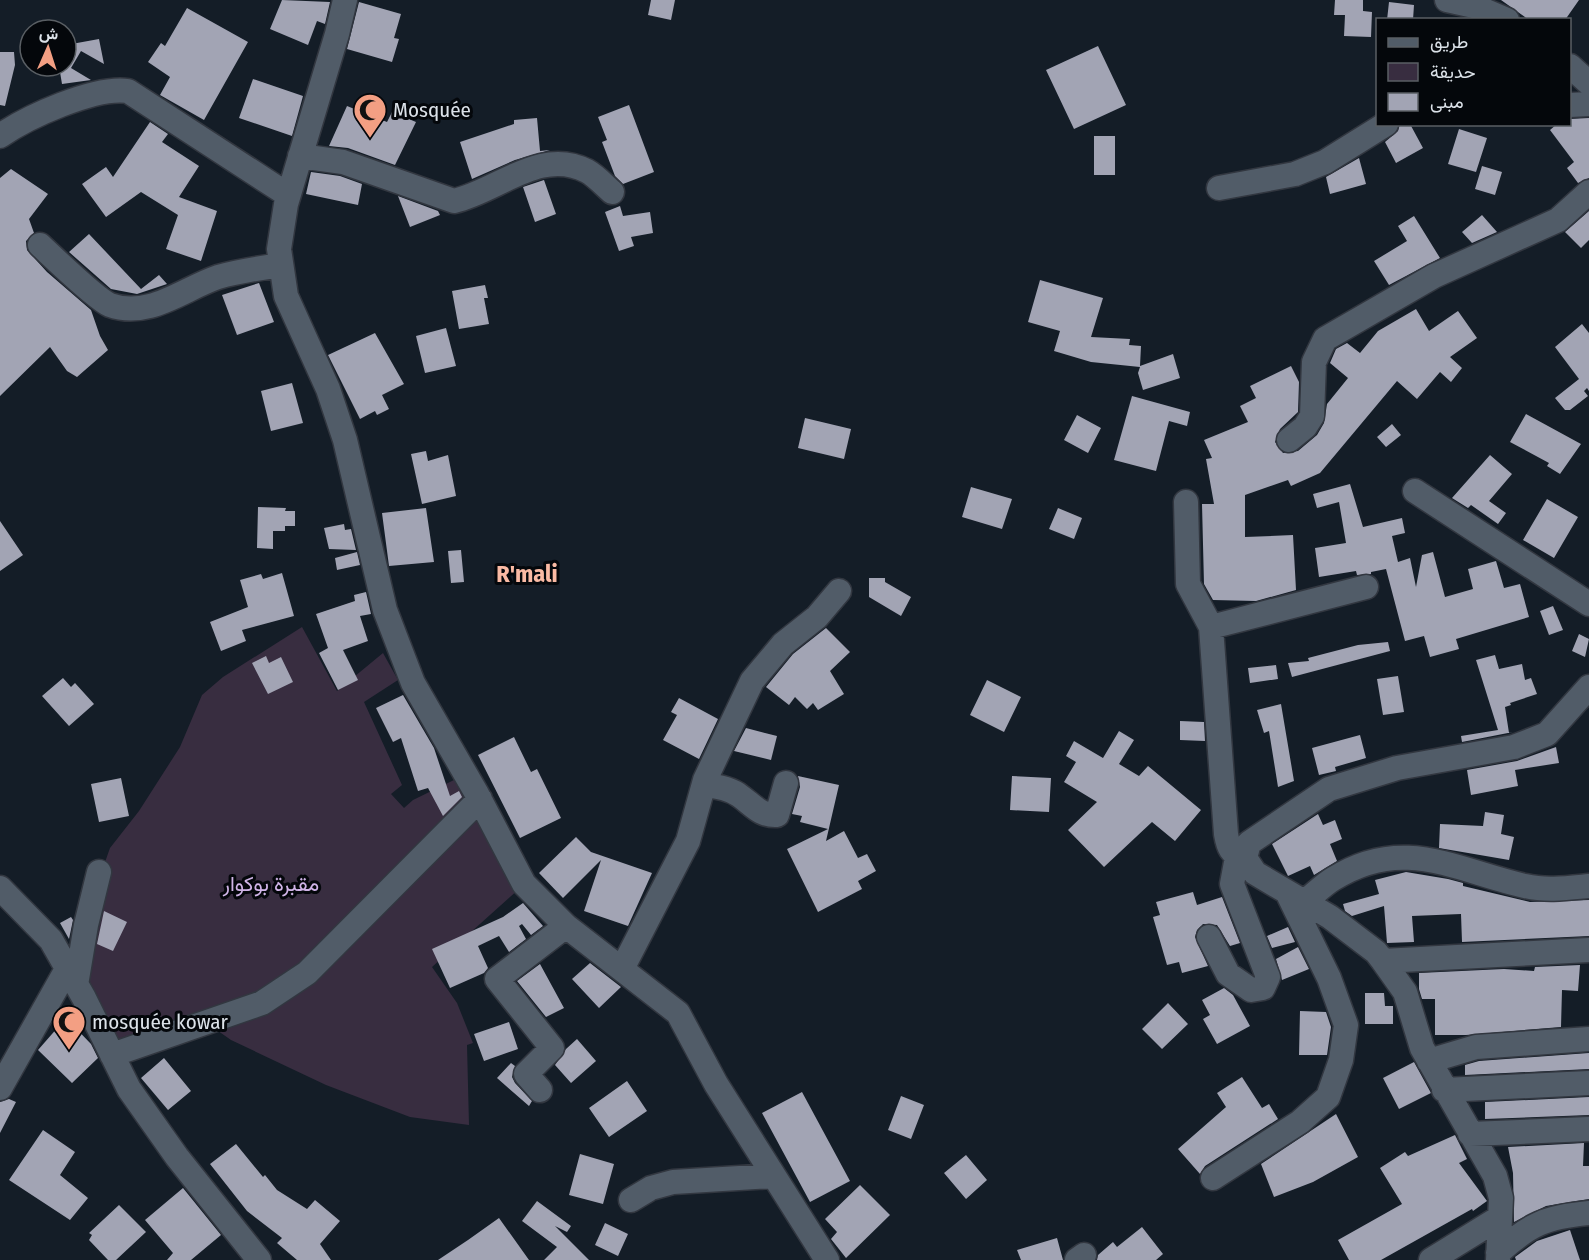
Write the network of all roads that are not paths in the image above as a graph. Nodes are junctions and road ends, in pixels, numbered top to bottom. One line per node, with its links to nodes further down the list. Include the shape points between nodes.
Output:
1 (345, 0): 10 (street)
2 (1447, 0): 3 (street)
3 (1502, 18)
4 (1571, 68): 5 (street)
5 (1589, 83)
6 (1589, 104): 7 (street)
7 (1571, 105)
8 (1383, 126): 11 (street, via 1325,162 1295,174)
9 (0, 136): 14 (street, via 42,112 103,92 128,91)
10 (300, 156): 12 (street, via 343,162 454,201 545,164 587,171); 14 (street)
11 (1219, 188)
12 (612, 192)
13 (1589, 192): 17 (street, via 1558,220 1434,276 1325,339 1314,362 1312,416)
14 (288, 195): 16 (street, via 279,249)
15 (40, 245): 16 (street, via 108,304 132,310 158,304 216,278 247,269)
16 (281, 266): 27 (street, via 286,296 328,389 345,440 385,610 413,683)
17 (1289, 440)
18 (1415, 491): 22 (street)
19 (1186, 502): 23 (street, via 1188,584)
20 (1366, 587): 23 (street)
21 (839, 591): 26 (street, via 817,617 783,644 752,681)
22 (1589, 604)
23 (1211, 627): 28 (street, via 1226,834 1228,847)
24 (1589, 687): 28 (street, via 1547,735 1514,747 1397,768 1329,789 1250,843)
25 (786, 783): 26 (street, via 781,810 769,816 727,789)
26 (704, 785): 37 (street, via 688,841)
27 (480, 799): 33 (street, via 524,884); 40 (street, via 307,973 284,990 262,1002)
28 (1241, 858): 32 (street, via 1255,873); 34 (street, via 1232,884 1268,977 1263,988 1251,990 1228,974)
29 (99, 872): 38 (street)
30 (1589, 886): 32 (street, via 1559,890 1526,887 1414,856 1387,858 1355,869)
31 (0, 888): 38 (street, via 51,940)
32 (1296, 897): 36 (street, via 1330,917); 49 (street, via 1346,1025 1341,1060 1328,1097 1300,1122)
33 (566, 926): 37 (street); 44 (street, via 497,979 552,1048 526,1074)
34 (1209, 937)
35 (1589, 950): 36 (street)
36 (1383, 961): 41 (street, via 1405,992 1422,1048)
37 (622, 969): 48 (street, via 678,1013)
38 (72, 977): 40 (street); 43 (street)
39 (1589, 1039): 41 (street, via 1476,1047)
40 (112, 1055): 54 (street, via 129,1089 177,1157)
41 (1430, 1061): 45 (street)
42 (1589, 1083): 45 (street)
43 (0, 1088)
44 (540, 1090)
45 (1444, 1090): 47 (street)
46 (1589, 1130): 47 (street)
47 (1470, 1134): 52 (street, via 1495,1176 1501,1198)
48 (773, 1176): 50 (street, via 673,1182 651,1188); 55 (street)
49 (1213, 1178)
50 (631, 1200)
51 (1589, 1213): 53 (street, via 1539,1222 1522,1231)
52 (1499, 1218): 53 (street); 56 (street)
53 (1498, 1256)
54 (260, 1260)
55 (827, 1260)
56 (1431, 1260)

